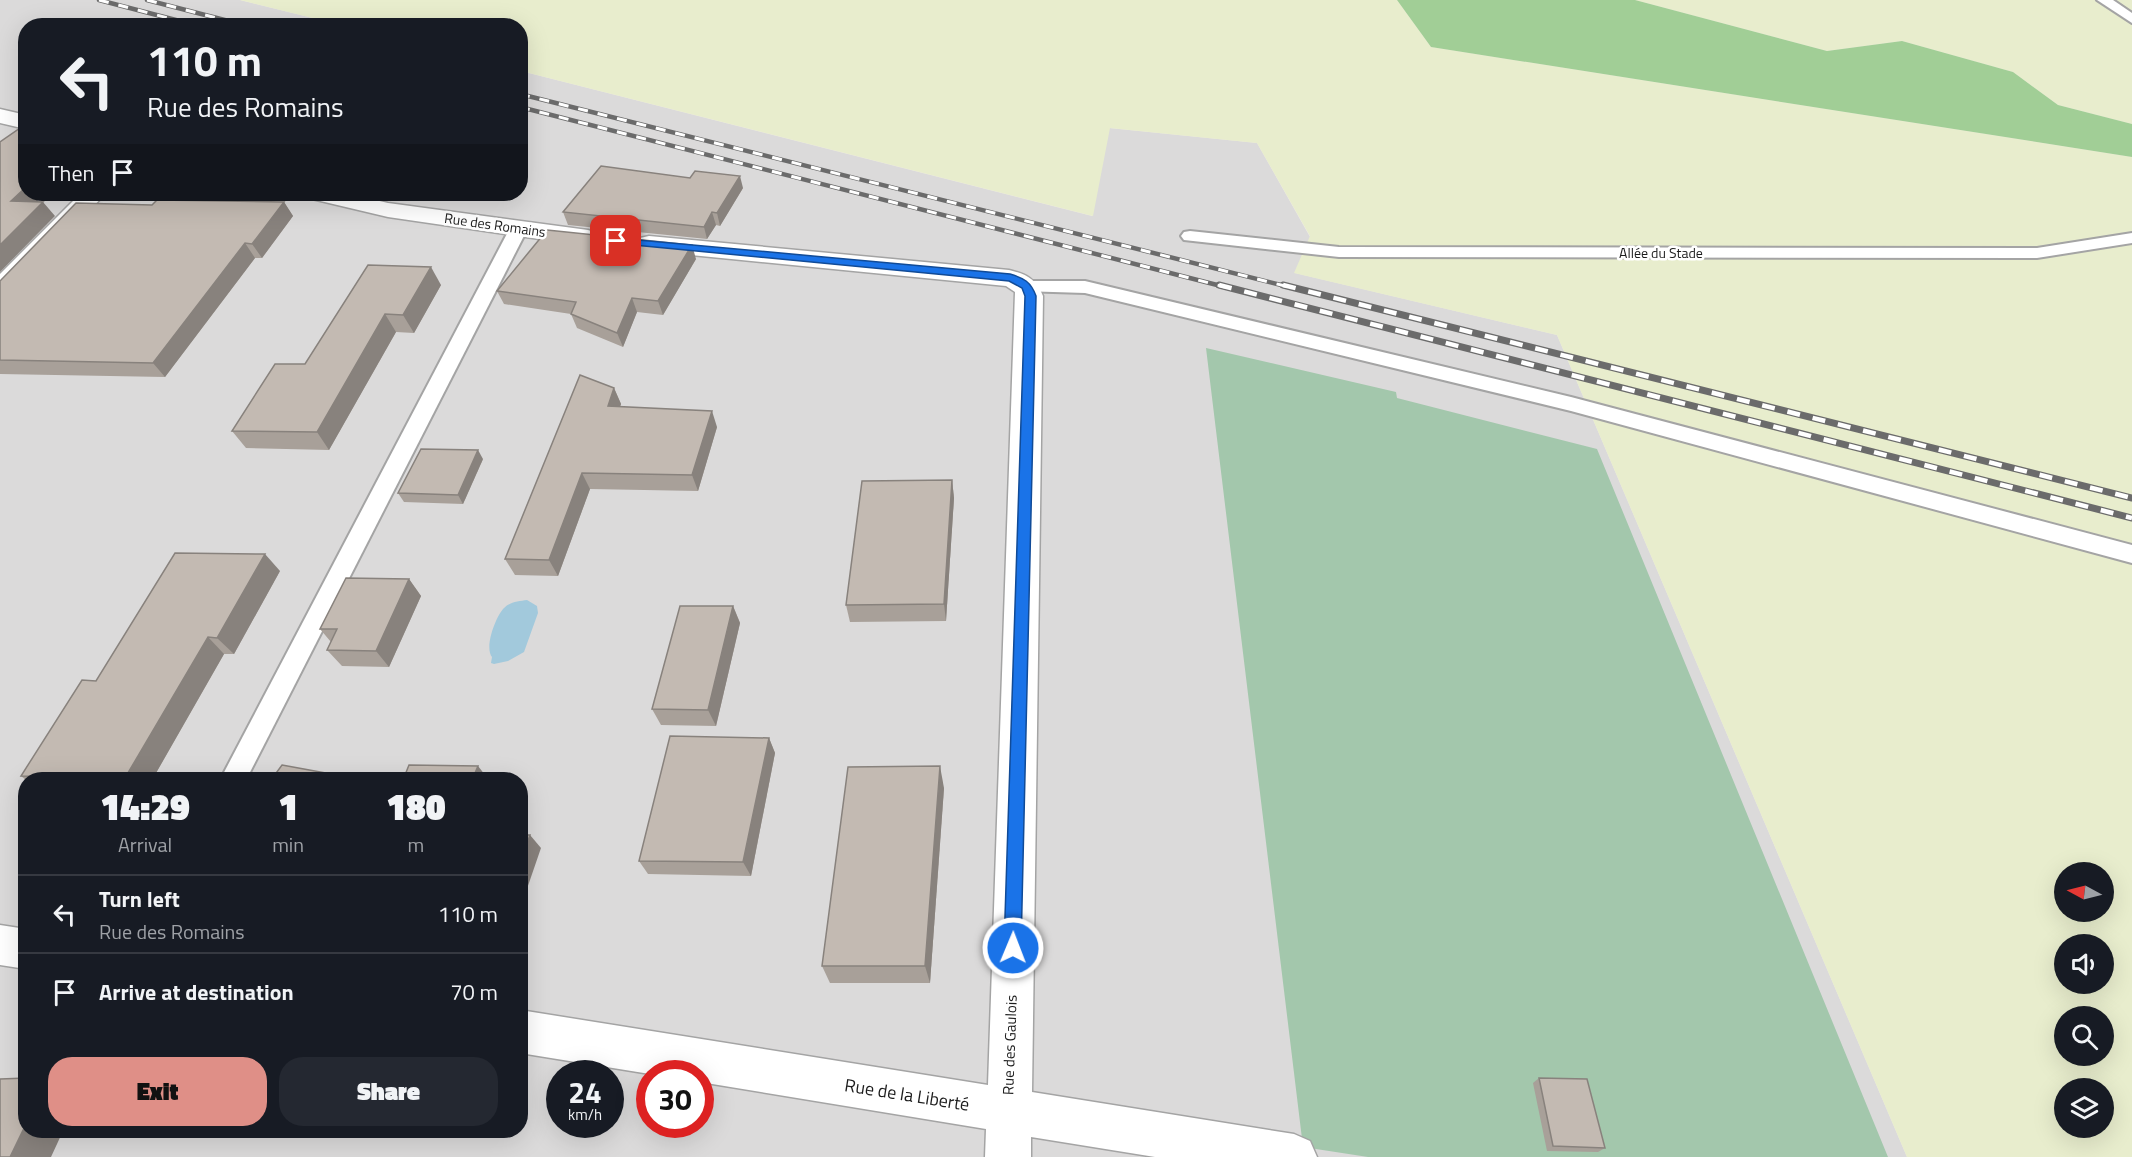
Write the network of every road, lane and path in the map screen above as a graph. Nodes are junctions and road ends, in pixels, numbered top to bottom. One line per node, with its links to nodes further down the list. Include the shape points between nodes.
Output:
1 (2104, 0): 2 (lane)
2 (2132, 19)
3 (0, 116): 4 (street)
4 (18, 120)
5 (86, 201): 11 (street)
6 (350, 201): 7 (street, Rue des Romains)
7 (519, 228): 10 (street, Rue des Romains, via 622,242 1010,278); 13 (lane)
8 (1190, 236): 9 (lane, Allée du Stade, via 1339,252 2037,253)
9 (2132, 238)
10 (1027, 287): 12 (lane, via 1085,287 1560,401); 17 (street, Rue des Gaulois, via 1030,296)
11 (0, 290)
12 (2132, 554)
13 (237, 772)
14 (0, 945): 15 (street)
15 (18, 948)
16 (528, 1032): 17 (street, Rue de la Liberté)
17 (1008, 1111): 18 (street, Rue des Gaulois); 19 (street, Rue de la Liberté)
18 (1008, 1157)
19 (1294, 1157)

